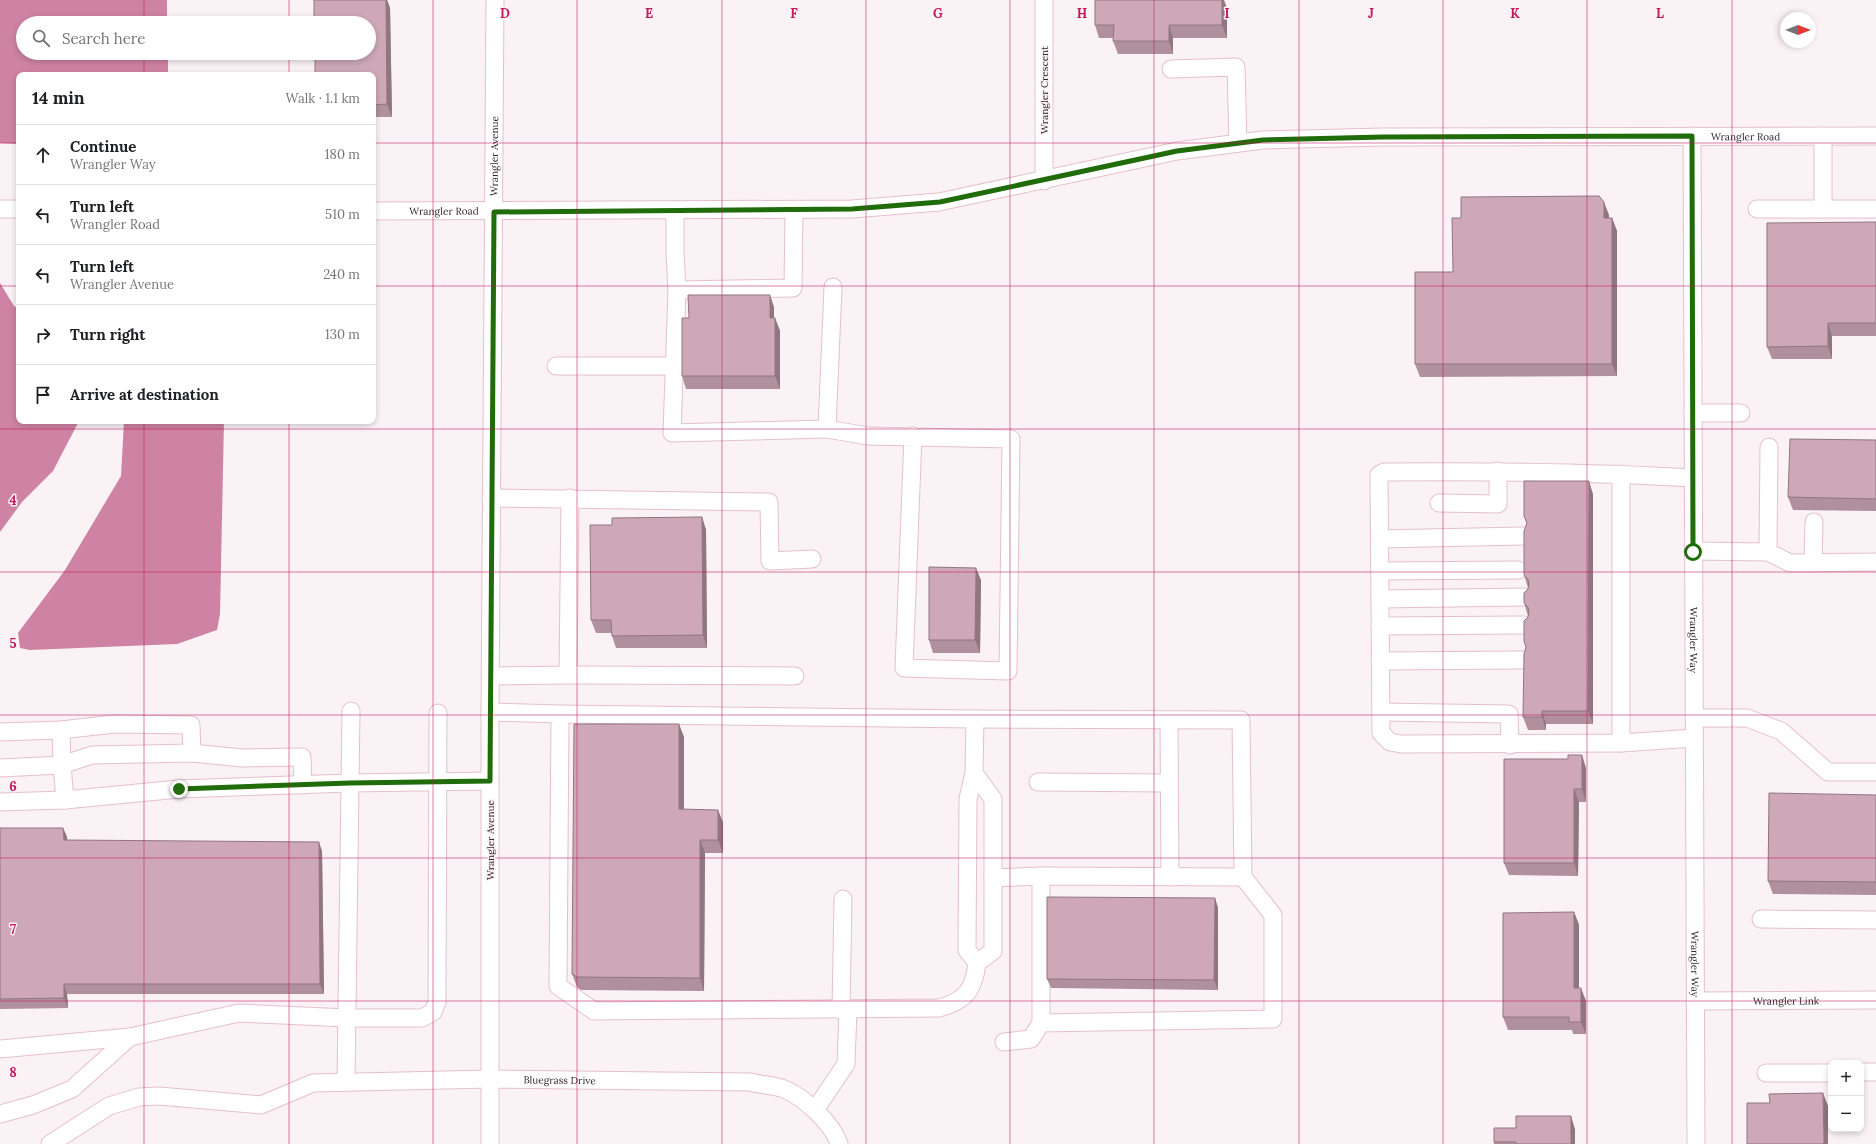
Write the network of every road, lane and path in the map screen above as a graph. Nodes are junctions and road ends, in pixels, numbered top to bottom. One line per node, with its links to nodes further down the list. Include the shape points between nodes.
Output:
1 (495, 0): 17 (street, Wrangler Avenue)
2 (1044, 0): 8 (street, Wrangler Crescent)
3 (1172, 69): 7 (street, via 1236,67)
4 (1692, 136): 5 (street, Wrangler Road); 7 (street, Wrangler Road, via 1383,137); 23 (street, Wrangler Way)
5 (1823, 136): 6 (street, Wrangler Road); 12 (street)
6 (1876, 136)
7 (1238, 143): 8 (street, Wrangler Road, via 1177,151)
8 (1044, 181): 14 (street, Wrangler Road, via 940,202 852,209)
9 (0, 209): 10 (street)
10 (16, 209)
11 (1757, 209): 12 (street)
12 (1822, 209): 13 (street)
13 (1876, 209)
14 (794, 210): 16 (street, Wrangler Road); 19 (street, via 793,288)
15 (376, 211): 17 (street, Wrangler Road)
16 (675, 211): 17 (street, Wrangler Road); 19 (street)
17 (494, 212): 30 (street, Wrangler Avenue)
18 (833, 287): 24 (street)
19 (677, 290): 21 (street)
20 (556, 366): 21 (street)
21 (674, 366): 24 (street, via 672,433)
22 (1741, 412): 23 (street)
23 (1693, 413): 29 (street, Wrangler Way)
24 (827, 429): 25 (street, via 868,436)
25 (913, 436): 25 (street, via 904,668 1008,671 1011,439)
26 (1769, 447): 37 (street)
27 (1498, 471): 28 (street); 32 (street, via 1498,504); 35 (street, via 1384,472 1379,475)
28 (1621, 474): 29 (street); 63 (street)
29 (1693, 478): 36 (street, Wrangler Way)
30 (491, 498): 31 (street); 50 (street, Wrangler Avenue)
31 (570, 498): 38 (street, via 769,502 770,561); 49 (street)
32 (1439, 503)
33 (1814, 522): 40 (street)
34 (1522, 536): 35 (street)
35 (1380, 539): 42 (street)
36 (1693, 552): 37 (street); 57 (street, Wrangler Way)
37 (1768, 552): 40 (street, via 1790,563)
38 (812, 559)
39 (1876, 562): 40 (street)
40 (1813, 563)
41 (1518, 570): 42 (street)
42 (1380, 571): 44 (street)
43 (1524, 597): 44 (street)
44 (1380, 599): 46 (street)
45 (1524, 625): 46 (street)
46 (1380, 626): 48 (street)
47 (1521, 660): 48 (street)
48 (1380, 661): 54 (street)
49 (568, 675): 50 (street); 51 (street)
50 (490, 676): 53 (street, Wrangler Avenue)
51 (795, 676)
52 (351, 711): 72 (street)
53 (490, 712): 56 (street); 70 (street, Wrangler Avenue)
54 (1381, 712): 64 (street, via 1381,733 1390,742); 64 (street, via 1509,714)
55 (438, 713): 73 (street)
56 (560, 714): 58 (street); 88 (street, via 558,986 594,1011)
57 (1694, 718): 62 (street, Wrangler Way); 68 (street, via 1747,718 1781,731 1828,772)
58 (975, 719): 59 (street); 69 (street)
59 (1169, 720): 74 (street); 80 (street, via 1241,720)
60 (61, 730): 61 (street); 65 (street, via 114,724 191,725); 66 (street)
61 (0, 732)
62 (1694, 738): 63 (street); 87 (street, Wrangler Way)
63 (1621, 743): 64 (street)
64 (1510, 744)
65 (192, 753): 66 (street, via 92,755); 75 (street, via 242,758 302,757)
66 (62, 765): 67 (street); 76 (street)
67 (0, 768)
68 (1876, 772)
69 (974, 773): 81 (street, via 993,799); 85 (street, via 968,799 967,950)
70 (490, 781): 73 (street); 98 (street, Wrangler Avenue)
71 (1038, 782): 74 (street)
72 (350, 783): 73 (street); 75 (street); 89 (street)
73 (438, 783): 89 (street, via 438,1002 433,1012 422,1018)
74 (1169, 783): 79 (street)
75 (303, 784): 76 (street, via 179,789)
76 (65, 800): 77 (street)
77 (0, 802)
78 (1041, 876): 79 (street); 81 (street); 90 (street)
79 (1170, 877): 80 (street)
80 (1243, 877): 90 (street, via 1273,915 1273,1019)
81 (993, 878): 85 (street, via 993,951)
82 (843, 899): 88 (street)
83 (1761, 919): 84 (street)
84 (1876, 920)
85 (977, 963): 88 (street, via 971,987 960,1000 947,1006)
86 (1876, 1000): 87 (street, Wrangler Link)
87 (1695, 1001): 105 (street, Wrangler Way)
88 (844, 1010): 100 (street, via 846,1064)
89 (347, 1018): 91 (street, via 239,1013); 99 (street)
90 (1041, 1023): 92 (street, via 1031,1039)
91 (130, 1037): 93 (street); 101 (street, via 72,1089 33,1105)
92 (1004, 1042)
93 (0, 1049)
94 (1864, 1072): 95 (street)
95 (1876, 1072)
96 (1766, 1073): 97 (street)
97 (1828, 1073)
98 (490, 1079): 99 (street, Bluegrass Drive); 100 (street, Bluegrass Drive, via 750,1082 785,1089); 103 (street, Wrangler Avenue)
99 (346, 1082): 102 (street, Bluegrass Drive, via 313,1083 261,1105 159,1096 140,1097 109,1106)
100 (815, 1110): 104 (street, Bluegrass Drive, via 837,1138)
101 (0, 1114)
102 (50, 1144)
103 (490, 1144)
104 (838, 1144)
105 (1696, 1144)

